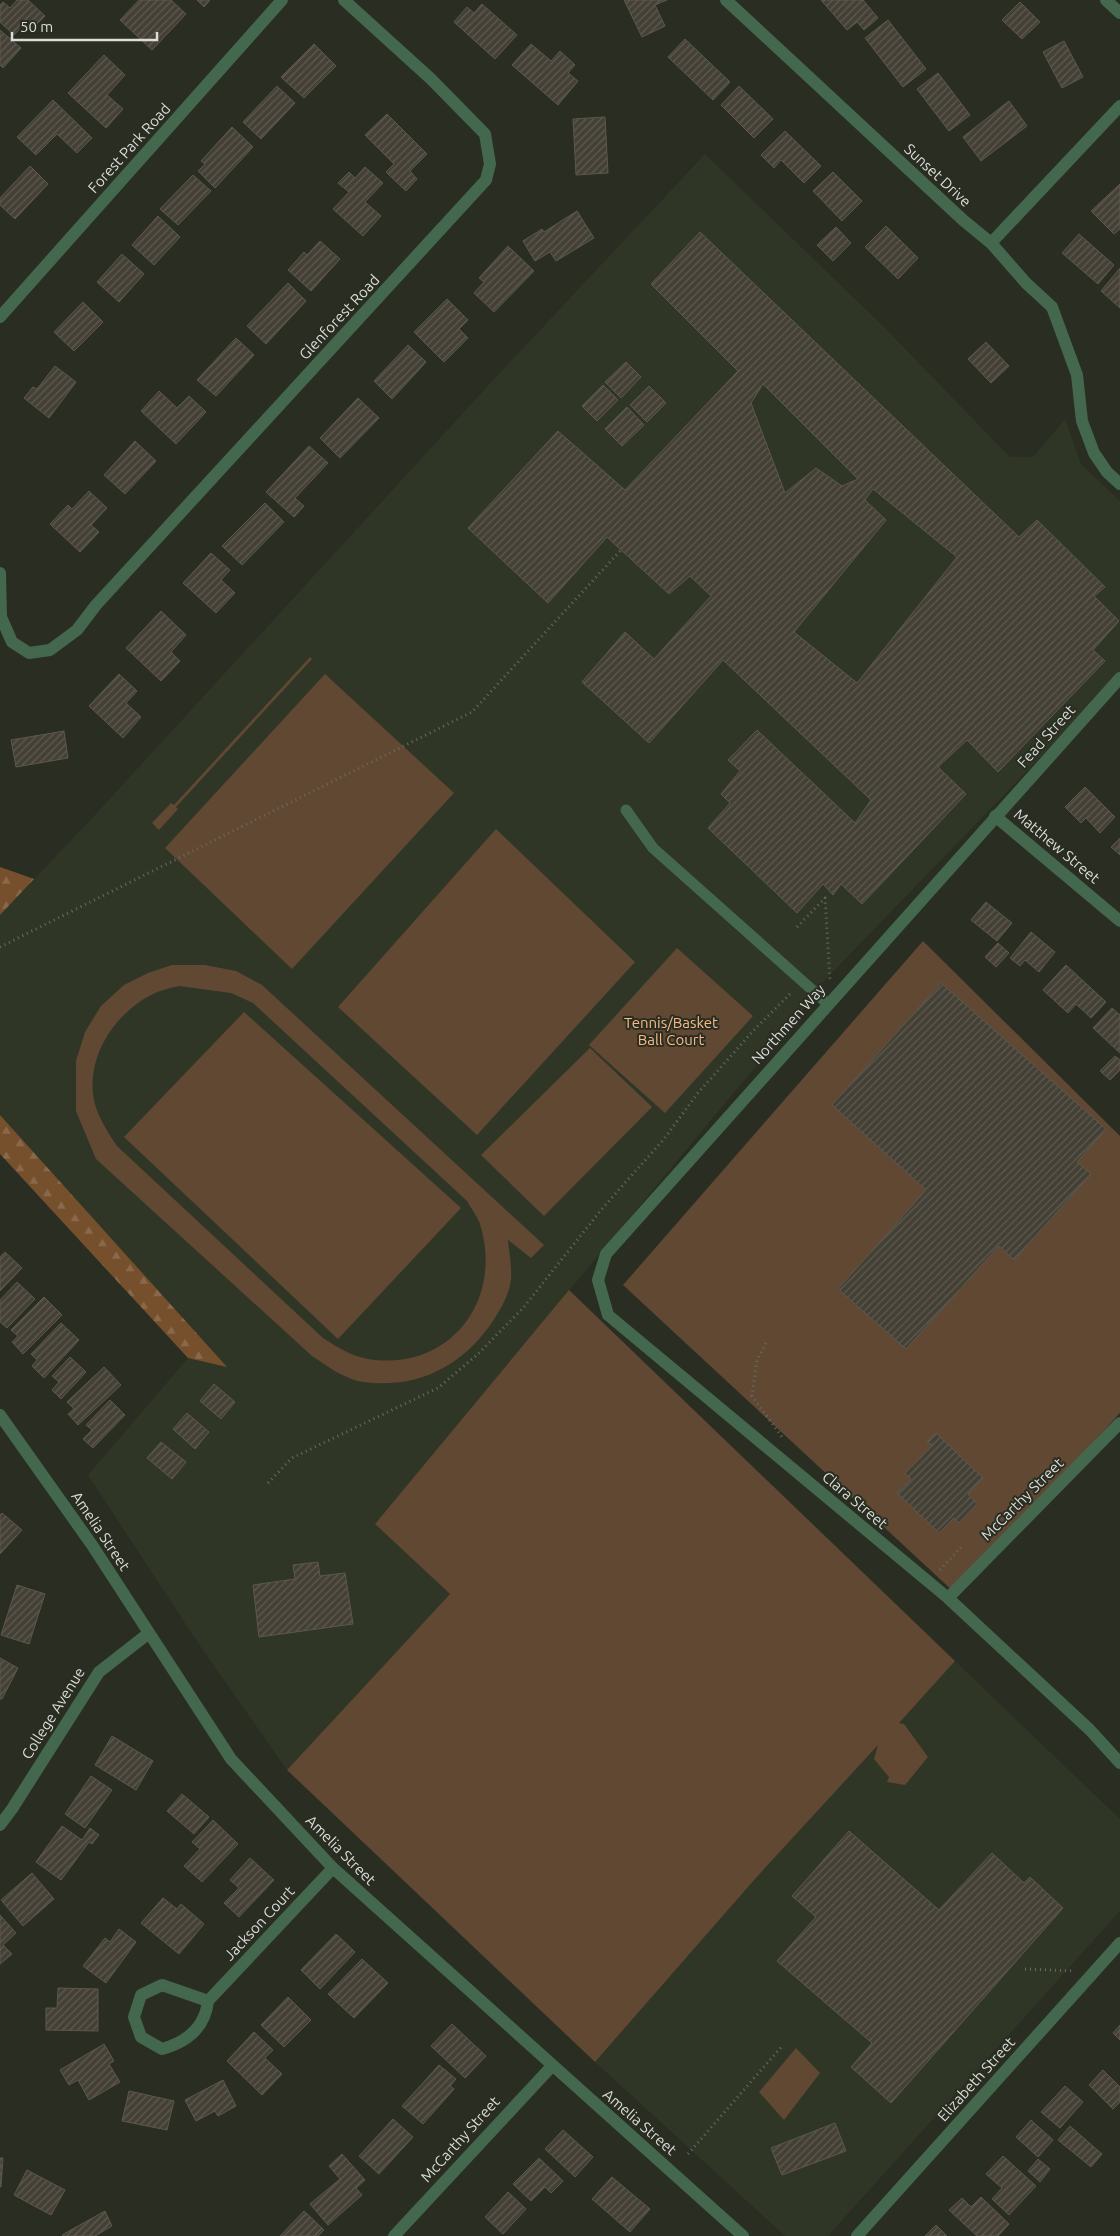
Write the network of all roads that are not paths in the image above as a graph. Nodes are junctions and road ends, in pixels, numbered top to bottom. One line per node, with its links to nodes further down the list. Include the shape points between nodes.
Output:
1 (282, 0): 8 (street, Forest Park Road)
2 (344, 0): 10 (street, Glenforest Road, via 431,79 485,134 490,164 486,180 96,605 77,630 50,650 29,653 12,642 1,618)
3 (726, 0): 7 (street, Sunset Drive)
4 (1106, 0): 5 (street)
5 (1120, 13)
6 (1120, 106): 7 (street)
7 (991, 243): 9 (street, Sunset Drive, via 1052,307 1077,375 1082,420 1091,446 1107,472)
8 (0, 317)
9 (1120, 484)
10 (0, 573)
11 (1120, 678): 13 (street, Fead Street)
12 (626, 810): 15 (lane, via 653,848 802,982)
13 (995, 816): 14 (street, Matthew Street); 15 (street, Northmen Way)
14 (1120, 921)
15 (829, 1002): 16 (street, Northmen Way)
16 (606, 1254): 19 (street, Clara Street, via 598,1280 608,1315)
17 (0, 1415): 20 (street, Amelia Street, via 92,1545)
18 (1120, 1423): 19 (street, McCarthy Street)
19 (948, 1598): 21 (street, Clara Street, via 1090,1730)
20 (149, 1633): 22 (street, College Avenue, via 98,1672); 23 (street, Amelia Street, via 232,1759)
21 (1120, 1763)
22 (0, 1824)
23 (333, 1868): 25 (street, Jackson Court); 26 (street, Amelia Street)
24 (1120, 1943): 29 (street, Elizabeth Street)
25 (208, 2001): 25 (street, Jackson Court, via 162,1985 141,1995 134,2017 141,2037 162,2049 177,2045 196,2032 207,2013)
26 (552, 2066): 27 (street, McCarthy Street); 28 (street, Amelia Street)
27 (394, 2236)
28 (743, 2236)
29 (857, 2236)

